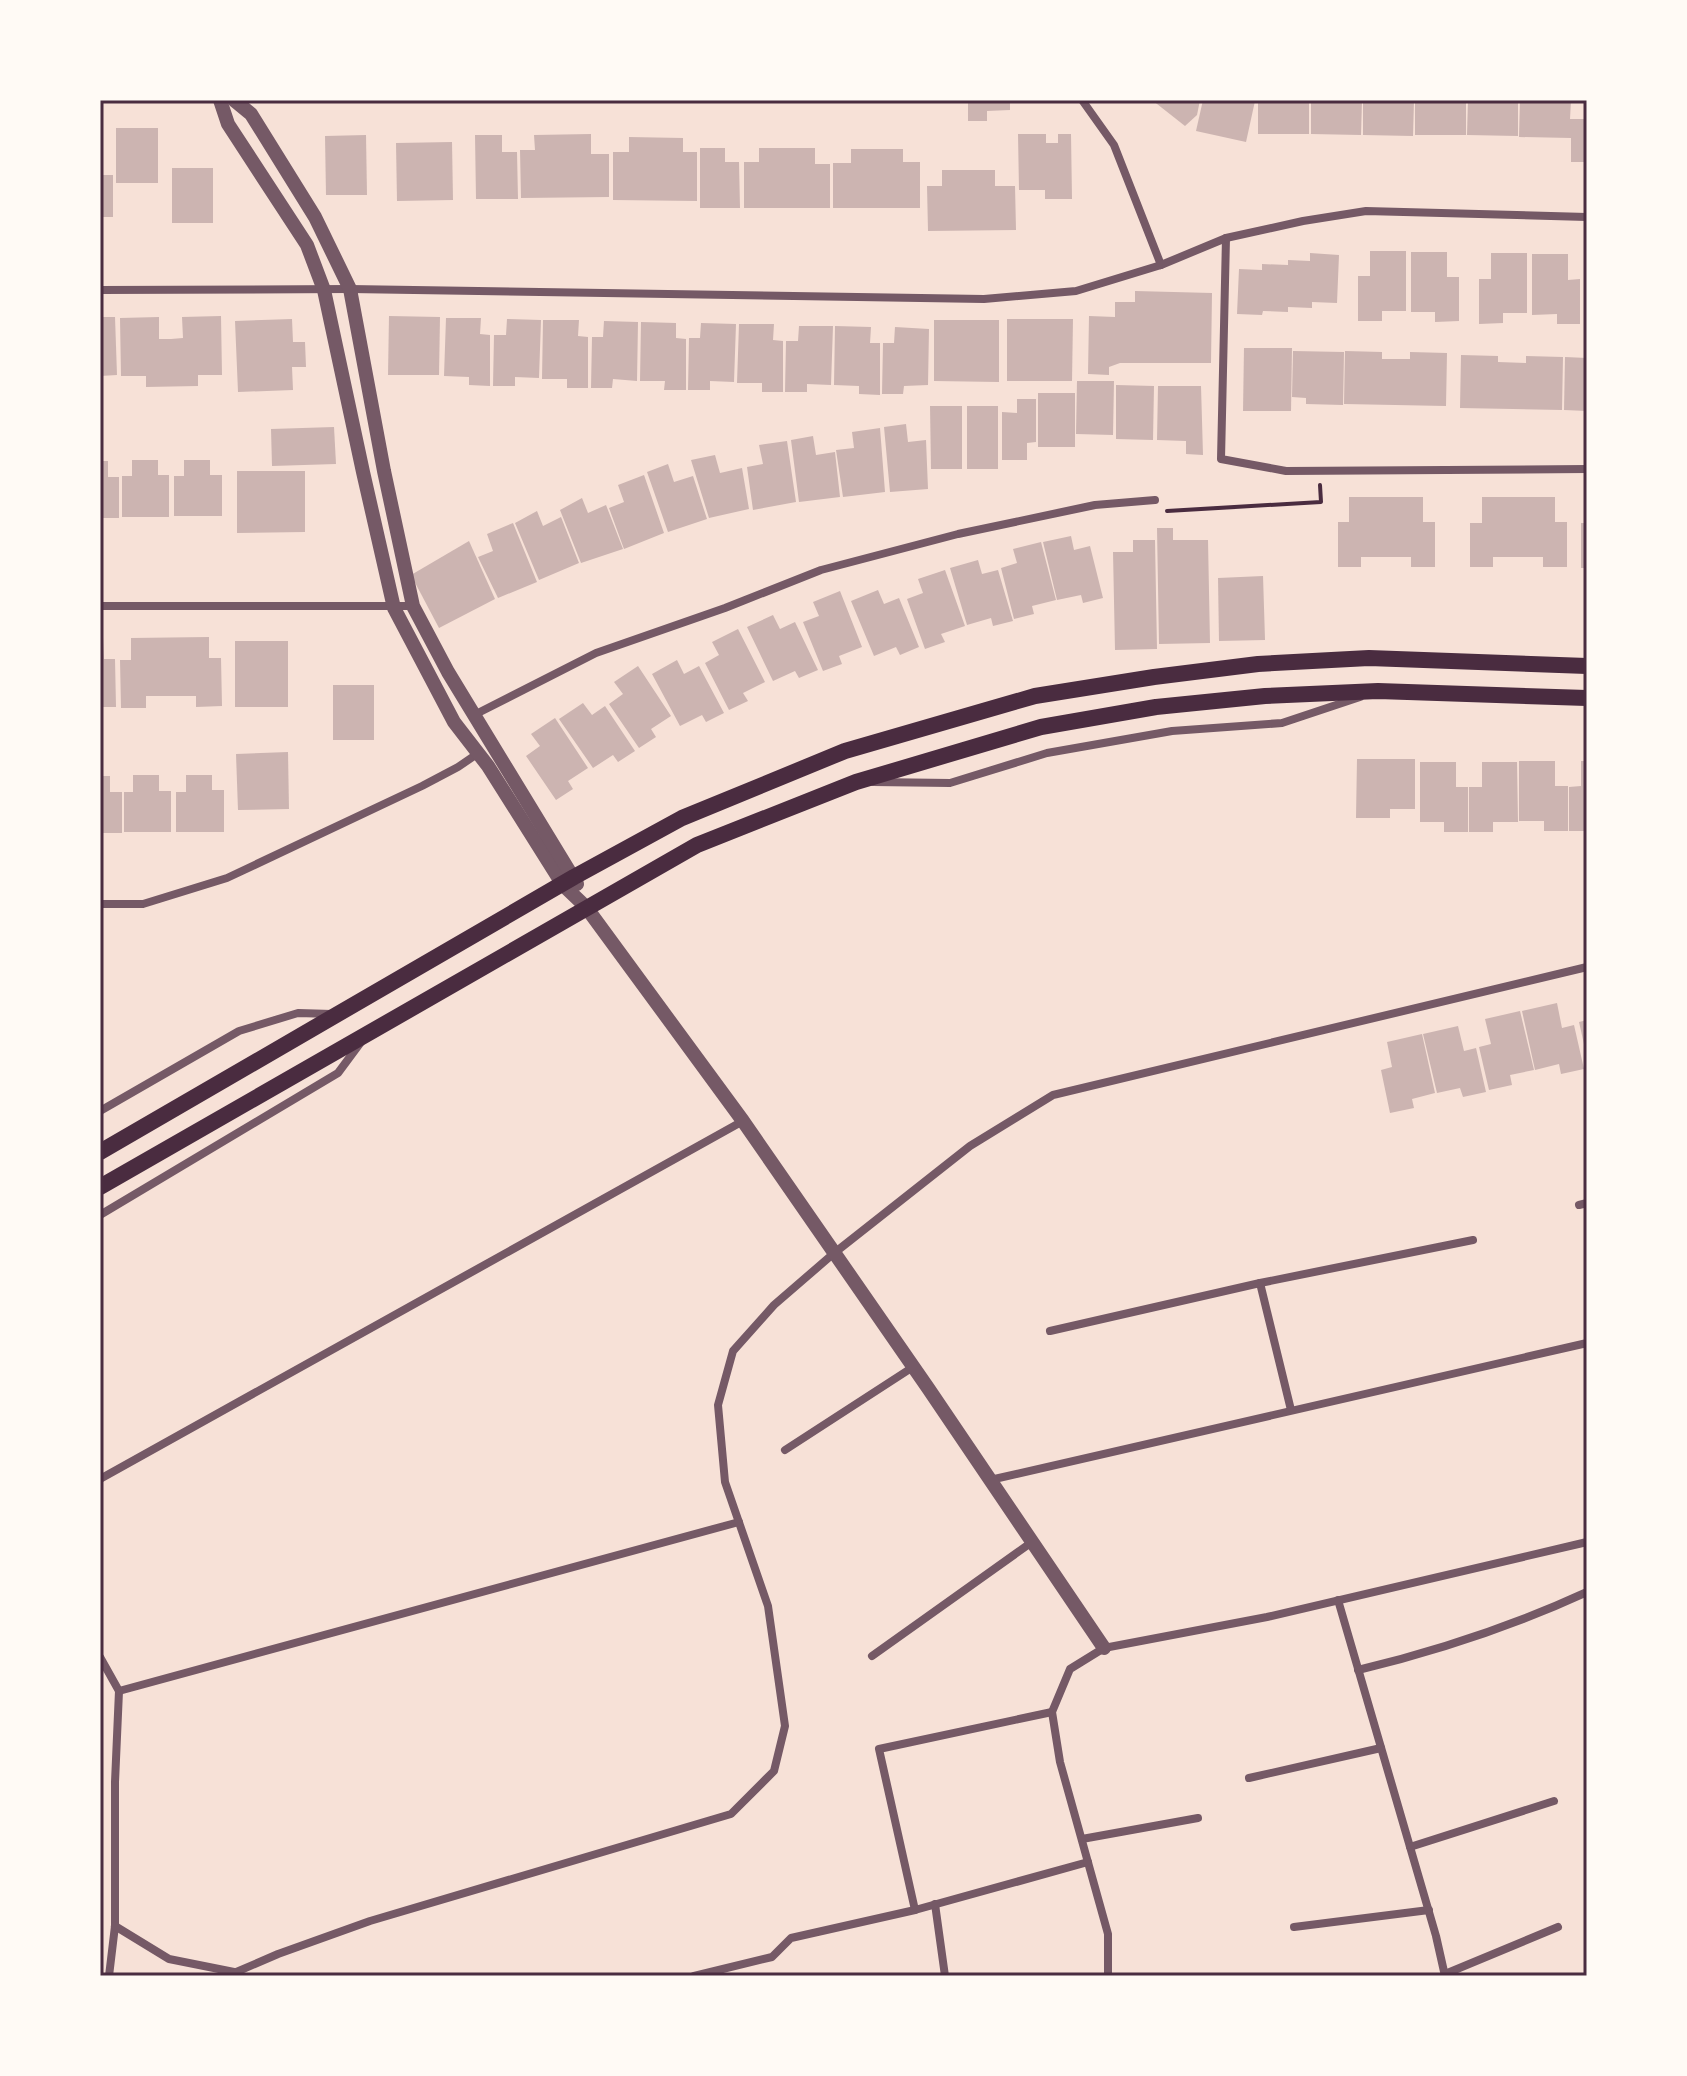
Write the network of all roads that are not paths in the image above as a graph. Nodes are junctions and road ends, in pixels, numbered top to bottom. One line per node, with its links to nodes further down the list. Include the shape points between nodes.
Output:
1 (220, 100): 9 (street, via 228,124 307,245)
2 (234, 100): 7 (street, via 251,114 315,217)
3 (1082, 100): 6 (street, via 1114,145)
4 (1587, 217): 5 (street, via 1366,211)
5 (1226, 238): 6 (street); 10 (street, via 1221,459 1286,471)
6 (1161, 265): 7 (street, via 1076,291 984,299)
7 (350, 289): 9 (street); 13 (street)
8 (100, 290): 9 (street)
9 (324, 290): 14 (street)
10 (1587, 469)
11 (1155, 500): 18 (street, via 1095,505 821,570 596,653)
12 (100, 606): 14 (street)
13 (413, 606): 14 (street); 18 (street)
14 (394, 608): 19 (street)
15 (1587, 666): 22 (main road, via 1369,658 1258,664 1035,696 845,751 682,818)
16 (1378, 691): 17 (main road); 21 (main road, via 1156,707 1041,727); 21 (street, via 1282,723 1172,731 1047,753 950,783)
17 (1587, 698)
18 (474, 715): 19 (street); 22 (street)
19 (454, 722): 20 (street)
20 (477, 754): 22 (street); 23 (street, via 422,786 227,878 143,904)
21 (856, 782): 24 (main road, via 697,845)
22 (568, 881): 24 (street); 26 (main road)
23 (100, 904)
24 (586, 907): 27 (main road); 29 (street)
25 (1587, 967): 34 (street, via 1053,1095 970,1146)
26 (337, 1014): 28 (street, via 298,1013 239,1031); 30 (main road)
27 (368, 1033): 31 (main road); 32 (street, via 338,1073)
28 (100, 1111)
29 (743, 1121): 34 (street); 41 (street)
30 (100, 1152)
31 (100, 1187)
32 (100, 1215)
33 (1473, 1240): 35 (street)
34 (833, 1254): 38 (street); 43 (street, via 774,1305 733,1351 718,1405 725,1482)
35 (1260, 1283): 36 (street); 39 (street)
36 (1050, 1331)
37 (1587, 1343): 39 (street)
38 (913, 1367): 40 (street); 42 (street)
39 (1291, 1410): 42 (street)
40 (785, 1450)
41 (100, 1479)
42 (990, 1480): 44 (street)
43 (739, 1522): 52 (street); 68 (street, via 768,1606 785,1726 774,1771 731,1814 370,1921)
44 (1032, 1542): 48 (street); 49 (street)
45 (1587, 1542): 47 (street)
46 (1587, 1592): 51 (street, via 1471,1639)
47 (1338, 1600): 48 (street); 51 (street)
48 (1104, 1648): 53 (street, via 1070,1669)
49 (872, 1656)
50 (100, 1657): 52 (street)
51 (1358, 1670): 54 (street)
52 (119, 1691): 64 (street)
53 (1052, 1712): 58 (street); 62 (street, via 879,1749)
54 (1381, 1748): 55 (street); 59 (street)
55 (1249, 1778)
56 (1554, 1801): 59 (street)
57 (1198, 1818): 58 (street)
58 (1082, 1839): 60 (street)
59 (1410, 1847): 63 (street)
60 (1088, 1862): 61 (street); 73 (street, via 1108,1934)
61 (935, 1904): 62 (street); 72 (street)
62 (915, 1910): 67 (street, via 791,1938 772,1957)
63 (1429, 1910): 65 (street); 69 (street)
64 (115, 1926): 68 (street, via 169,1959); 70 (street)
65 (1294, 1927)
66 (1558, 1927): 69 (street)
67 (722, 1973): 71 (street)
68 (231, 1974)
69 (1445, 1975)
70 (109, 1976)
71 (694, 1976)
72 (945, 1976)
73 (1108, 1976)

